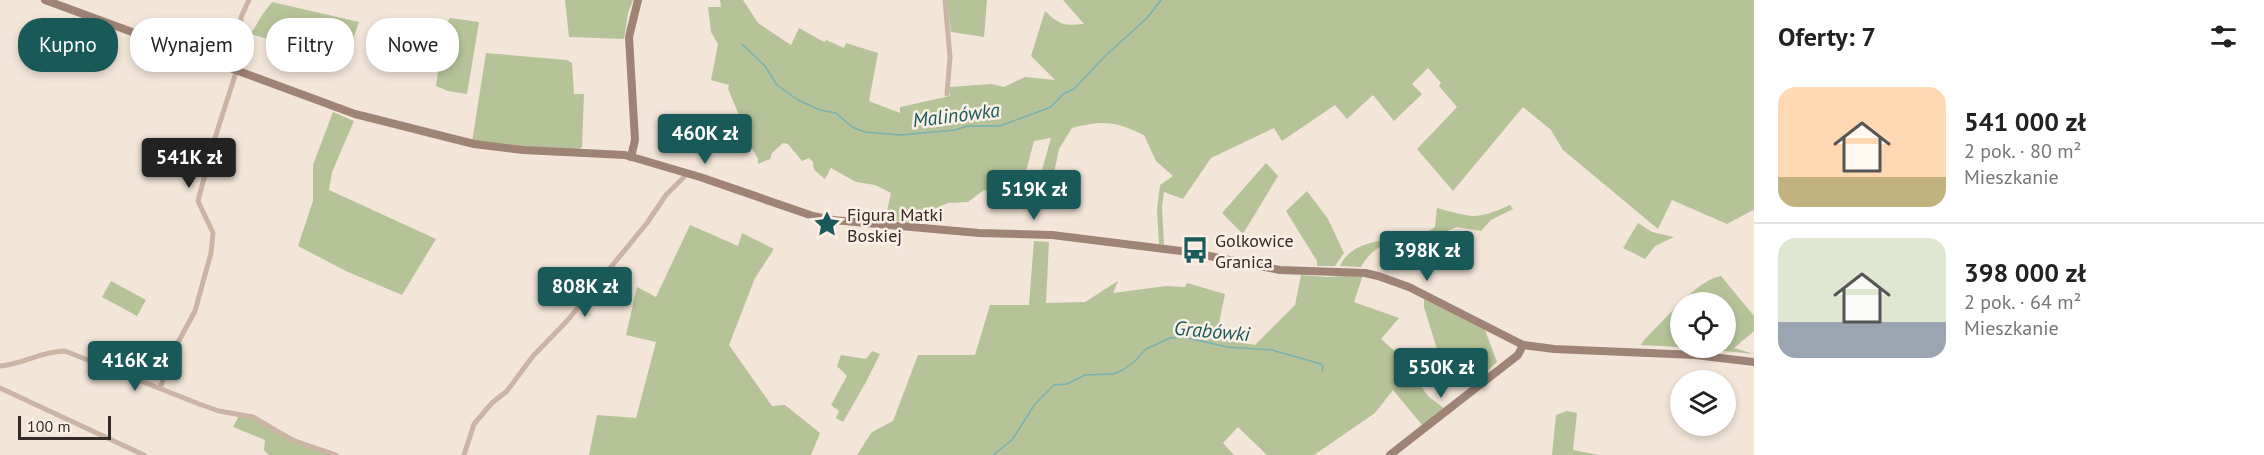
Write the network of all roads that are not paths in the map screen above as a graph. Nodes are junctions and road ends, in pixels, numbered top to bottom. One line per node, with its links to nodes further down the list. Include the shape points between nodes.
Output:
1 (45, 0): 6 (street)
2 (249, 0): 5 (street)
3 (638, 0): 10 (street, via 629,37 635,140)
4 (945, 0): 9 (street, via 950,57)
5 (241, 18)
6 (130, 31)
7 (237, 72): 15 (street, via 198,201 213,233 211,253 195,311)
8 (240, 72): 10 (street, via 355,114 437,136 523,150)
9 (947, 94)
10 (631, 157): 11 (street)
11 (685, 172): 12 (street, via 833,220 978,233 1052,235 1189,252 1280,270 1365,273 1409,287); 19 (street, via 567,321 474,424)
12 (1523, 345): 13 (street); 20 (street, via 1518,355)
13 (1754, 362)
14 (0, 366): 15 (street, via 65,351)
15 (160, 387): 18 (street, via 219,411 253,417 292,440)
16 (0, 388): 17 (street)
17 (144, 455)
18 (336, 455)
19 (464, 455)
20 (1390, 455)

